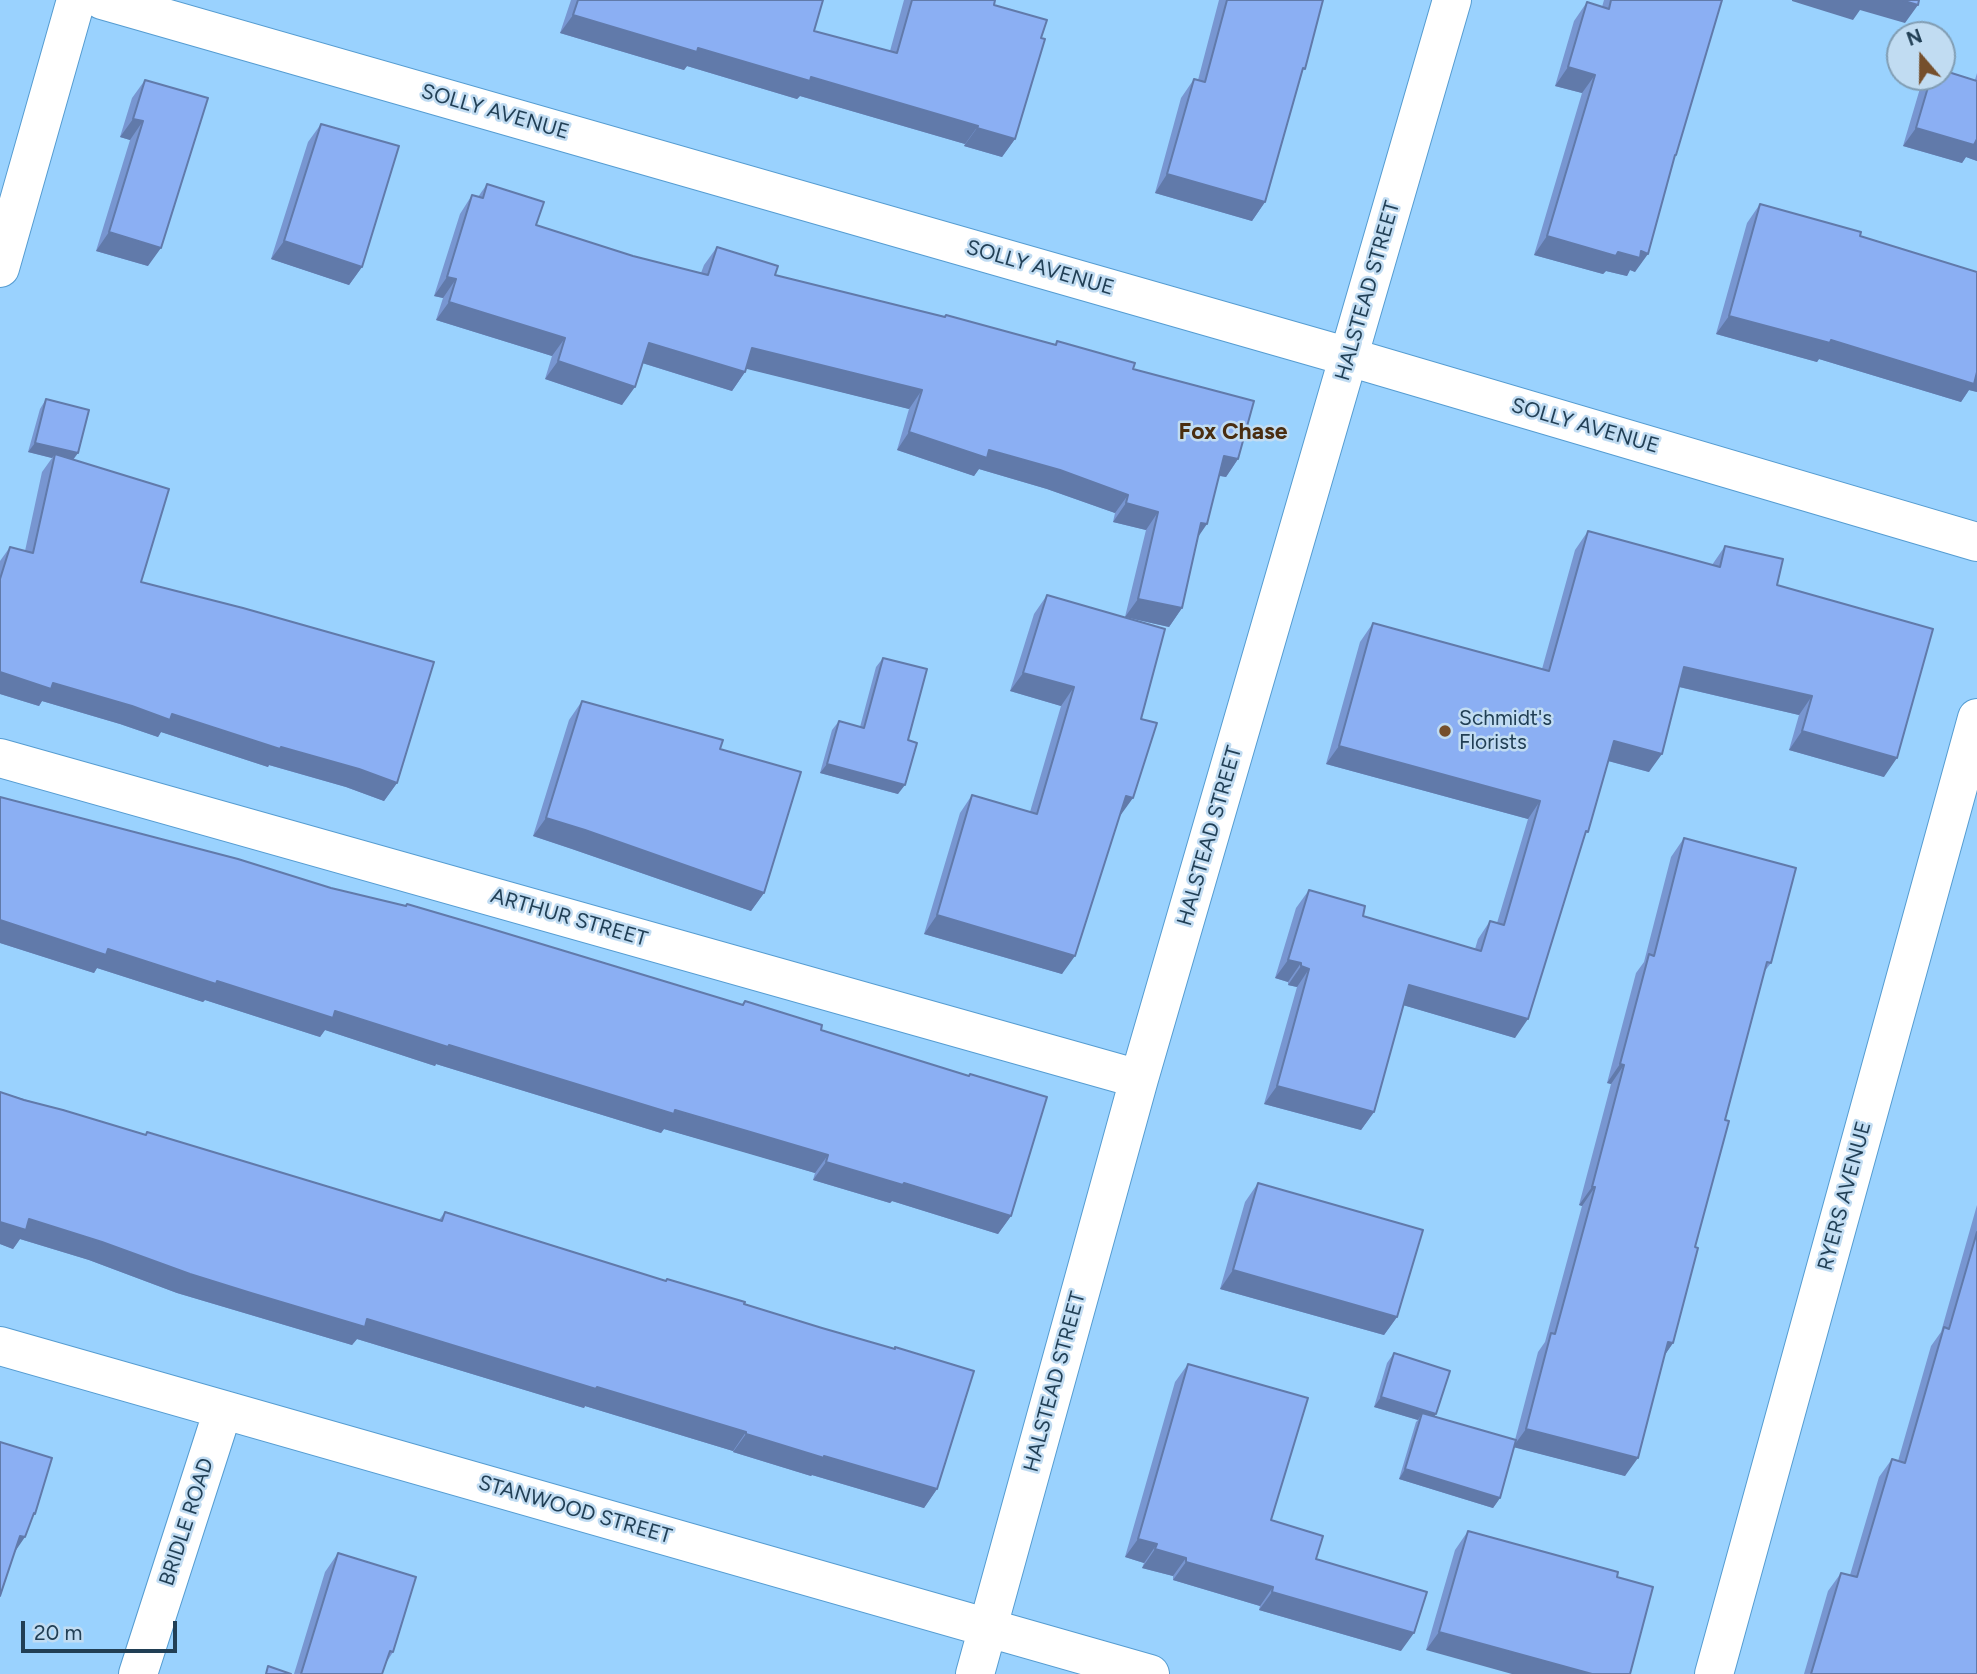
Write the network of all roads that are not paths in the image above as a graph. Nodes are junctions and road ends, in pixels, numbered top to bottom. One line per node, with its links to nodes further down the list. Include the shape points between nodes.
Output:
1 (76, 0): 4 (street)
2 (102, 0): 5 (street, SOLLY AVENUE)
3 (1452, 0): 5 (street, HALSTEAD STREET)
4 (0, 268)
5 (1349, 357): 6 (street, SOLLY AVENUE); 9 (street, HALSTEAD STREET)
6 (1977, 542)
7 (1977, 718): 16 (street, RYERS AVENUE)
8 (0, 758): 9 (street, ARTHUR STREET)
9 (1139, 1079): 12 (street, HALSTEAD STREET)
10 (0, 1346): 11 (street, STANWOOD STREET)
11 (223, 1410): 12 (street, STANWOOD STREET); 13 (street, BRIDLE ROAD)
12 (988, 1628): 14 (street, HALSTEAD STREET); 15 (street, STANWOOD STREET)
13 (138, 1674)
14 (975, 1674)
15 (1150, 1674)
16 (1714, 1674)

